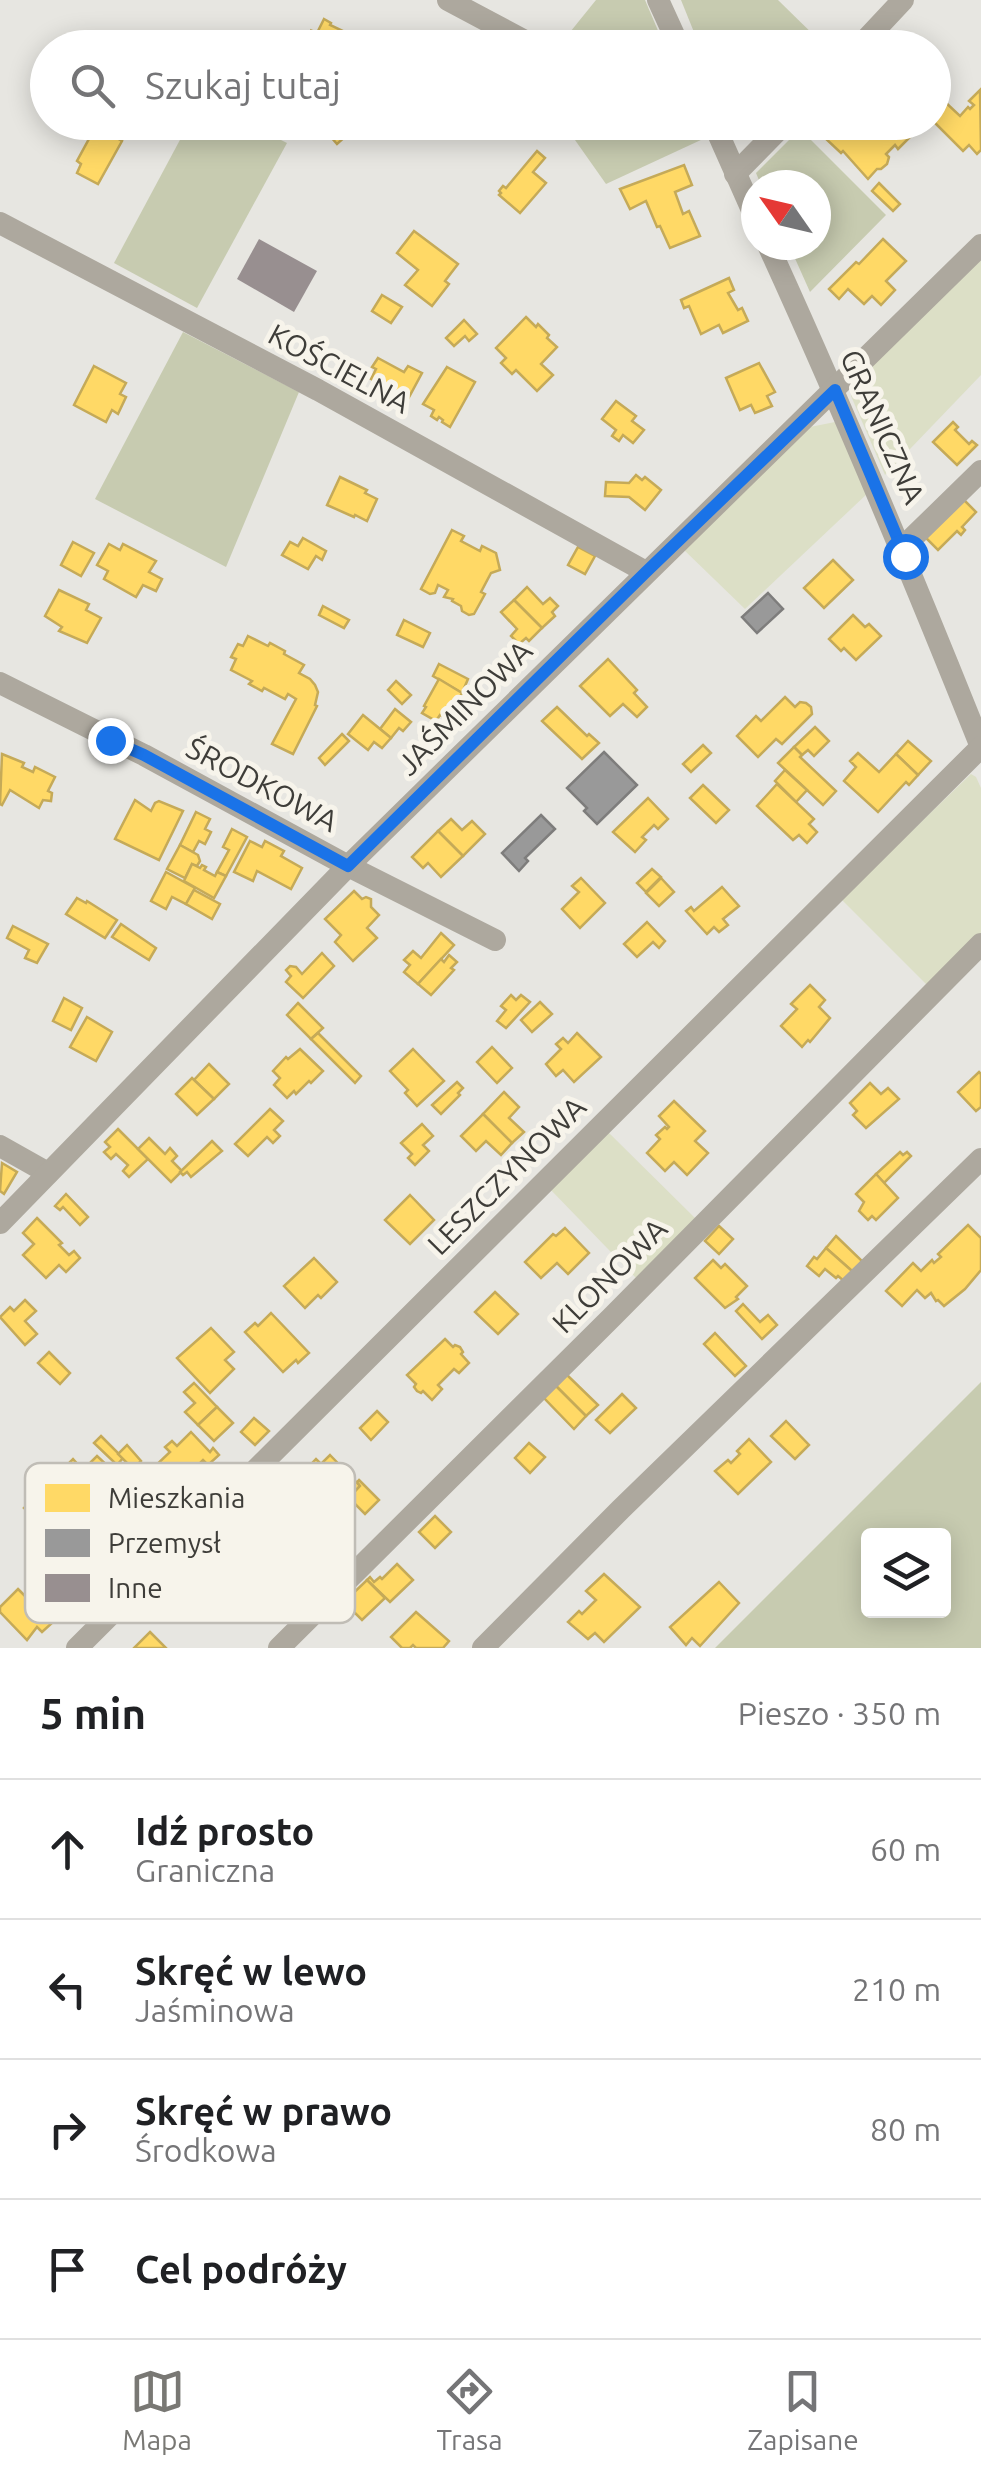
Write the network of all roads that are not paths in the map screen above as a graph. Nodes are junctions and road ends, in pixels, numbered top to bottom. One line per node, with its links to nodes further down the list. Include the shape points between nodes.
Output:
1 (448, 0): 4 (street)
2 (658, 0): 5 (street)
3 (903, 0): 6 (street)
4 (504, 30)
5 (672, 30)
6 (875, 30)
7 (721, 140): 9 (street)
8 (768, 140): 9 (street)
9 (735, 174): 10 (street)
10 (741, 187)
11 (0, 223): 17 (street, KOŚCIELNA)
12 (981, 245): 14 (street, JAŚMINOWA)
13 (775, 260): 14 (street, GRANICZNA)
14 (835, 390): 16 (street, GRANICZNA); 17 (street, JAŚMINOWA)
15 (981, 472): 16 (street)
16 (902, 548): 19 (street, GRANICZNA)
17 (646, 572): 20 (street, JAŚMINOWA)
18 (0, 683): 20 (street, ŚRODKOWA)
19 (981, 747): 27 (street, LESZCZYNOWA)
20 (348, 866): 21 (street, ŚRODKOWA); 25 (street, JAŚMINOWA)
21 (495, 940)
22 (981, 944): 28 (street, KLONOWA)
23 (0, 1146): 25 (street)
24 (981, 1159): 33 (street)
25 (48, 1173): 26 (street, JAŚMINOWA)
26 (0, 1223)
27 (262, 1463)
28 (355, 1573)
29 (101, 1623): 31 (street, LESZCZYNOWA)
30 (305, 1623): 32 (street, KLONOWA)
31 (76, 1648)
32 (280, 1648)
33 (483, 1648)

